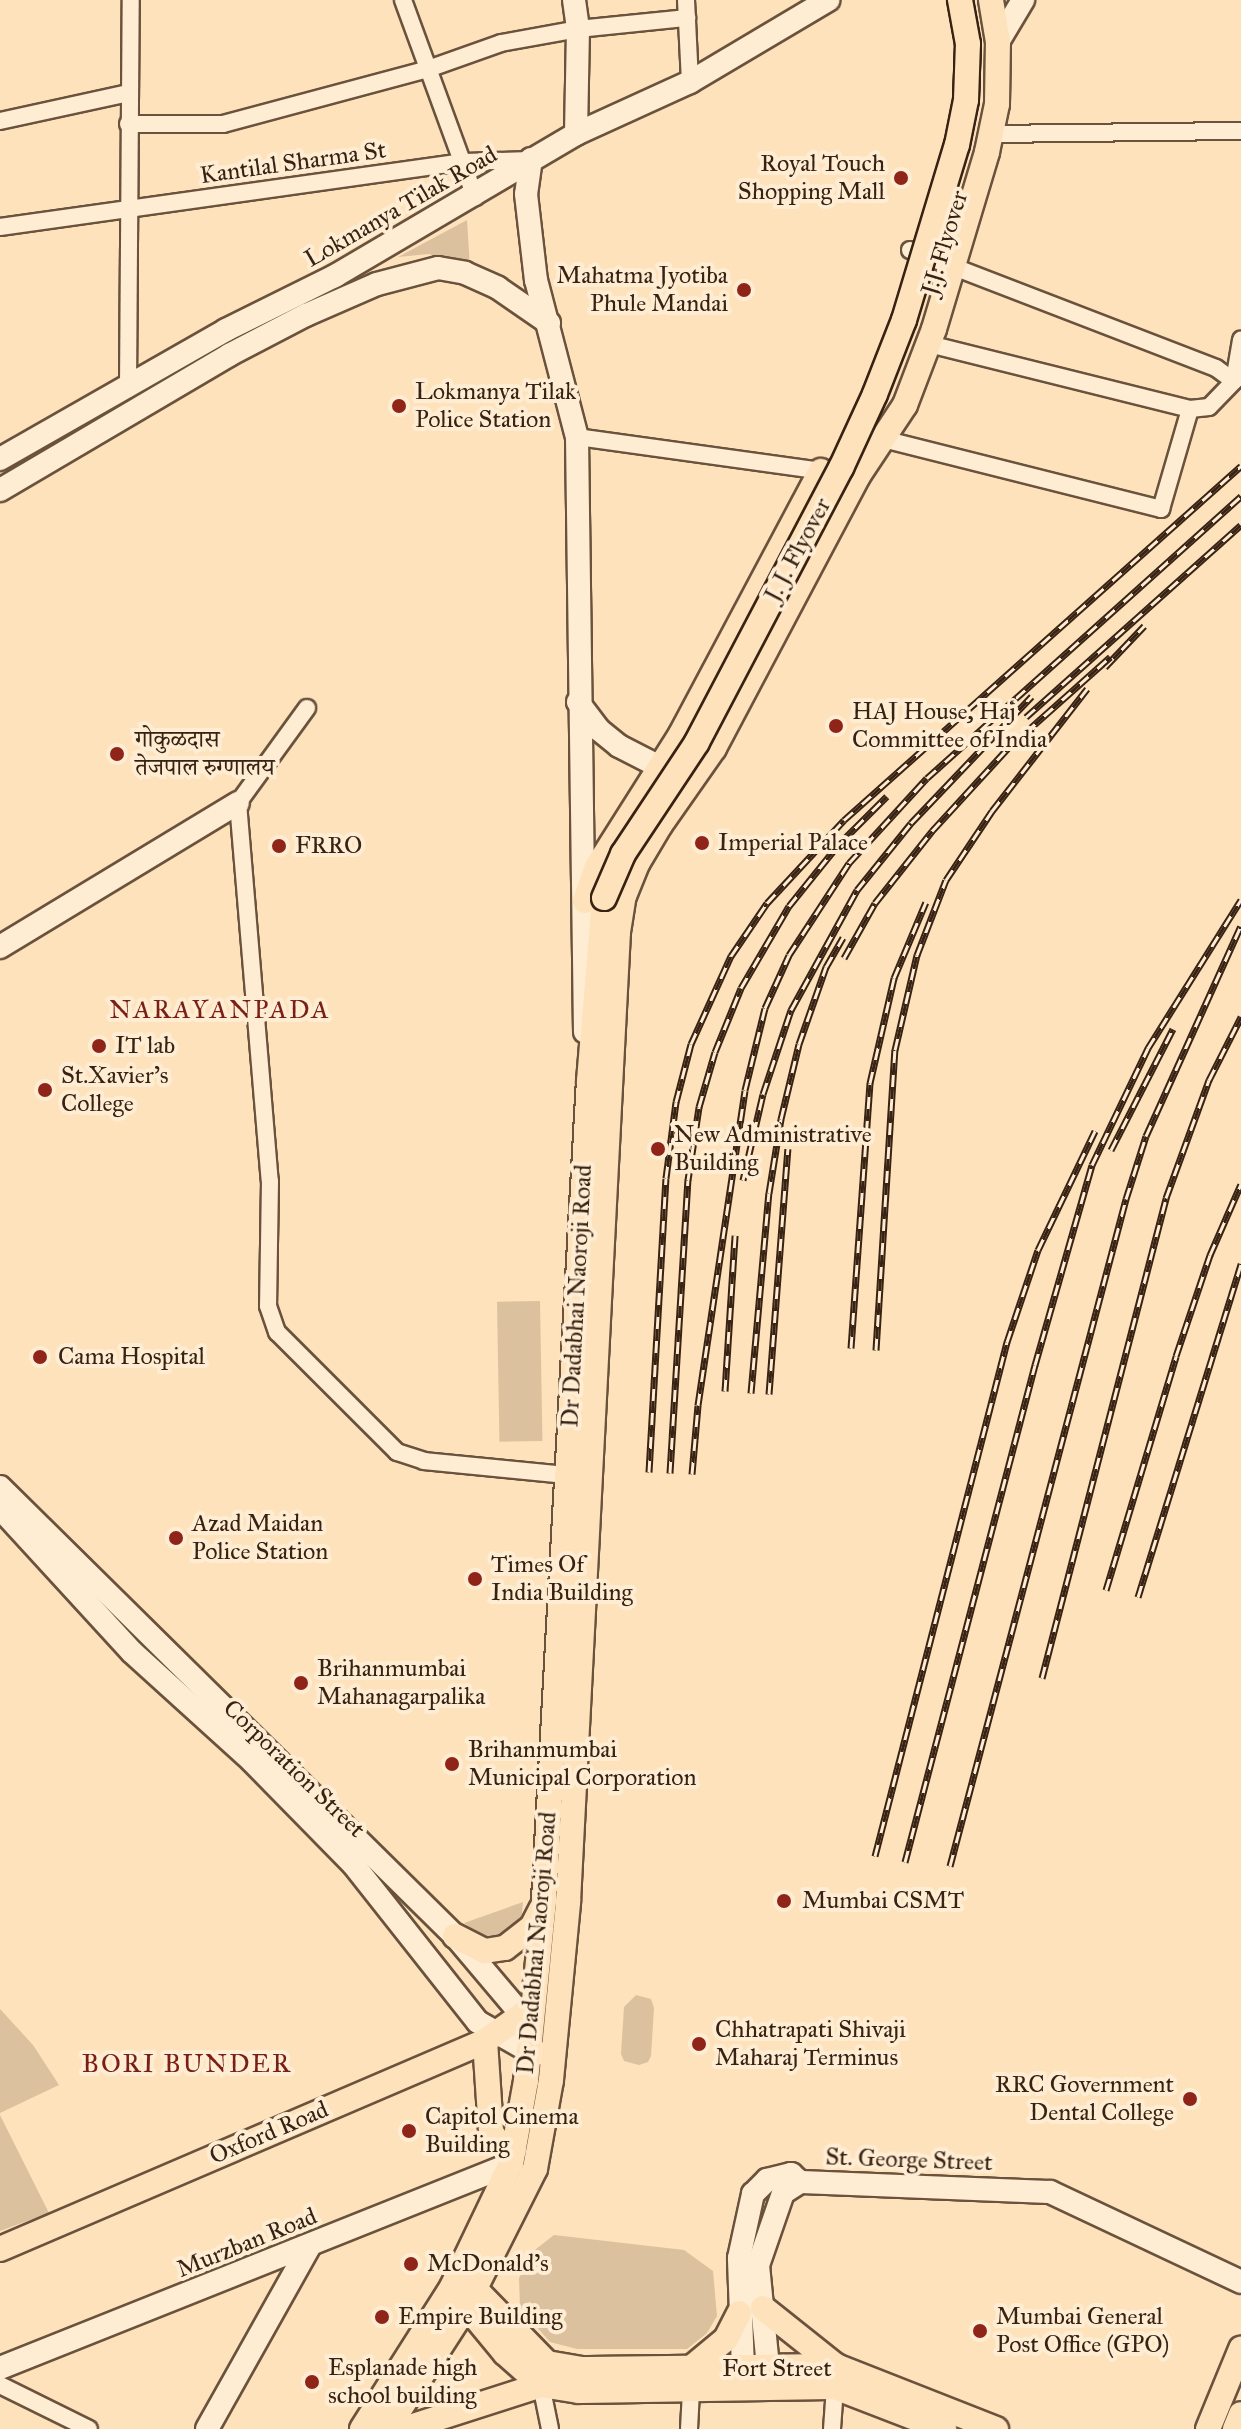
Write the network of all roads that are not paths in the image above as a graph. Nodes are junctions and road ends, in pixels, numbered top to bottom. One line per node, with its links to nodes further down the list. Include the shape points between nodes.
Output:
1 (131, 0): 16 (street)
2 (403, 0): 14 (street)
3 (574, 0): 12 (main road)
4 (686, 0): 11 (street)
5 (960, 0): 45 (main road, J. J. Flyover, bridge, via 968,44 966,100 957,145 904,320 875,394 697,742)
6 (966, 0): 13 (main road, via 980,10)
7 (976, 0): 36 (main road, J.J. Flyover, via 984,43 982,102 973,149)
8 (991, 0): 13 (main road)
9 (1023, 0): 13 (main road)
10 (826, 1): 15 (main road, Lokmanya Tilak Road)
11 (687, 18): 12 (street); 15 (street)
12 (578, 29): 14 (street, via 501,43); 20 (main road)
13 (998, 42): 21 (main road)
14 (428, 69): 18 (street, via 223,124); 23 (street)
15 (690, 82): 20 (main road, Lokmanya Tilak Road)
16 (128, 93): 17 (street); 18 (street)
17 (0, 121)
18 (128, 124): 25 (street)
19 (1241, 131): 21 (street)
20 (576, 134): 22 (main road, Lokmanya Tilak Road)
21 (991, 134): 28 (main road)
22 (531, 159): 23 (street, Kantilal Sharma St); 24 (main road, Lokmanya Tilak Road); 29 (main road, via 526,194 536,280)
23 (465, 162): 24 (street); 25 (street, Kantilal Sharma St)
24 (475, 197): 33 (main road, Lokmanya Tilak Road, via 226,330)
25 (128, 211): 26 (street, Kantilal Sharma St); 33 (street)
26 (0, 227)
27 (910, 250): 28 (street)
28 (953, 265): 31 (main road); 32 (street)
29 (549, 323): 35 (main road); 39 (main road, Lokmanya Tilak Road, via 465,273 438,268 377,284 229,355)
30 (1241, 340): 32 (street)
31 (929, 344): 34 (street); 36 (main road, via 905,405)
32 (1237, 378): 34 (street, via 1209,407)
33 (128, 389): 37 (main road, Lokmanya Tilak Road)
34 (1190, 409): 36 (street, via 1161,509)
35 (577, 437): 38 (street); 40 (main road)
36 (877, 443): 42 (main road)
37 (0, 459)
38 (821, 471): 43 (main road)
39 (0, 490)
40 (578, 701): 43 (main road, via 598,729 619,746); 45 (main road)
41 (307, 708): 44 (street)
42 (714, 748): 43 (main road, via 686,767); 47 (main road, via 660,825 624,896)
43 (660, 767): 45 (main road, via 608,847)
44 (238, 803): 46 (main road); 48 (street, via 270,1181 268,1306 277,1332 397,1452 424,1461)
45 (594, 900): 47 (main road, J. J. Flyover)
46 (0, 947)
47 (600, 1081): 48 (main road, Dr Dadabhai Naoroji Road); 54 (main road, Dr Dadabhai Naoroji Road, via 568,1902)
48 (568, 1475): 52 (main road, Dr Dadabhai Naoroji Road)
49 (0, 1487): 51 (main road, Corporation Street)
50 (0, 1508): 51 (main road, Corporation Street)
51 (141, 1645): 53 (main road, Corporation Street); 55 (main road, Corporation Street, via 353,1864)
52 (544, 1900): 53 (main road, via 532,1927 505,1948 485,1951); 54 (main road, Dr Dadabhai Naoroji Road)
53 (455, 1936): 54 (main road, Corporation Street)
54 (537, 2031): 55 (main road, Oxford Road); 55 (main road, Corporation Street); 56 (main road, Dr Dadabhai Naoroji Road); 60 (main road, Dr Dadabhai Naoroji Road, via 535,2169)
55 (490, 2038): 56 (main road, via 491,2132); 58 (main road, Oxford Road)
56 (513, 2157): 57 (main road, Murzban Road); 60 (main road, Dr Dadabhai Naoroji Road)
57 (309, 2247): 63 (main road, Murzban Road); 73 (main road)
58 (0, 2249)
59 (1241, 2282): 61 (main road, St. George Street, via 1050,2192 800,2182 791,2174 767,2180 753,2194 739,2258)
60 (464, 2294): 66 (main road, via 547,2363); 68 (main road, via 505,2353); 74 (main road, Dr Dadabhai Naoroji Road); 75 (main road, Dr Dadabhai Naoroji Road)
61 (751, 2310): 64 (main road); 65 (main road); 66 (main road)
62 (1241, 2349): 79 (main road)
63 (0, 2368)
64 (757, 2375): 65 (main road, Fort Street); 66 (main road, Fort Street)
65 (835, 2377): 70 (main road, Fort Street); 78 (street)
66 (691, 2379): 68 (main road, via 579,2391); 77 (street)
67 (0, 2385): 72 (street)
68 (541, 2385): 71 (main road); 76 (street)
69 (1241, 2414): 80 (main road)
70 (966, 2425)
71 (415, 2427)
72 (89, 2429)
73 (207, 2429)
74 (362, 2429)
75 (387, 2429)
76 (550, 2429)
77 (689, 2429)
78 (832, 2429)
79 (1208, 2429)
80 (1235, 2429)

